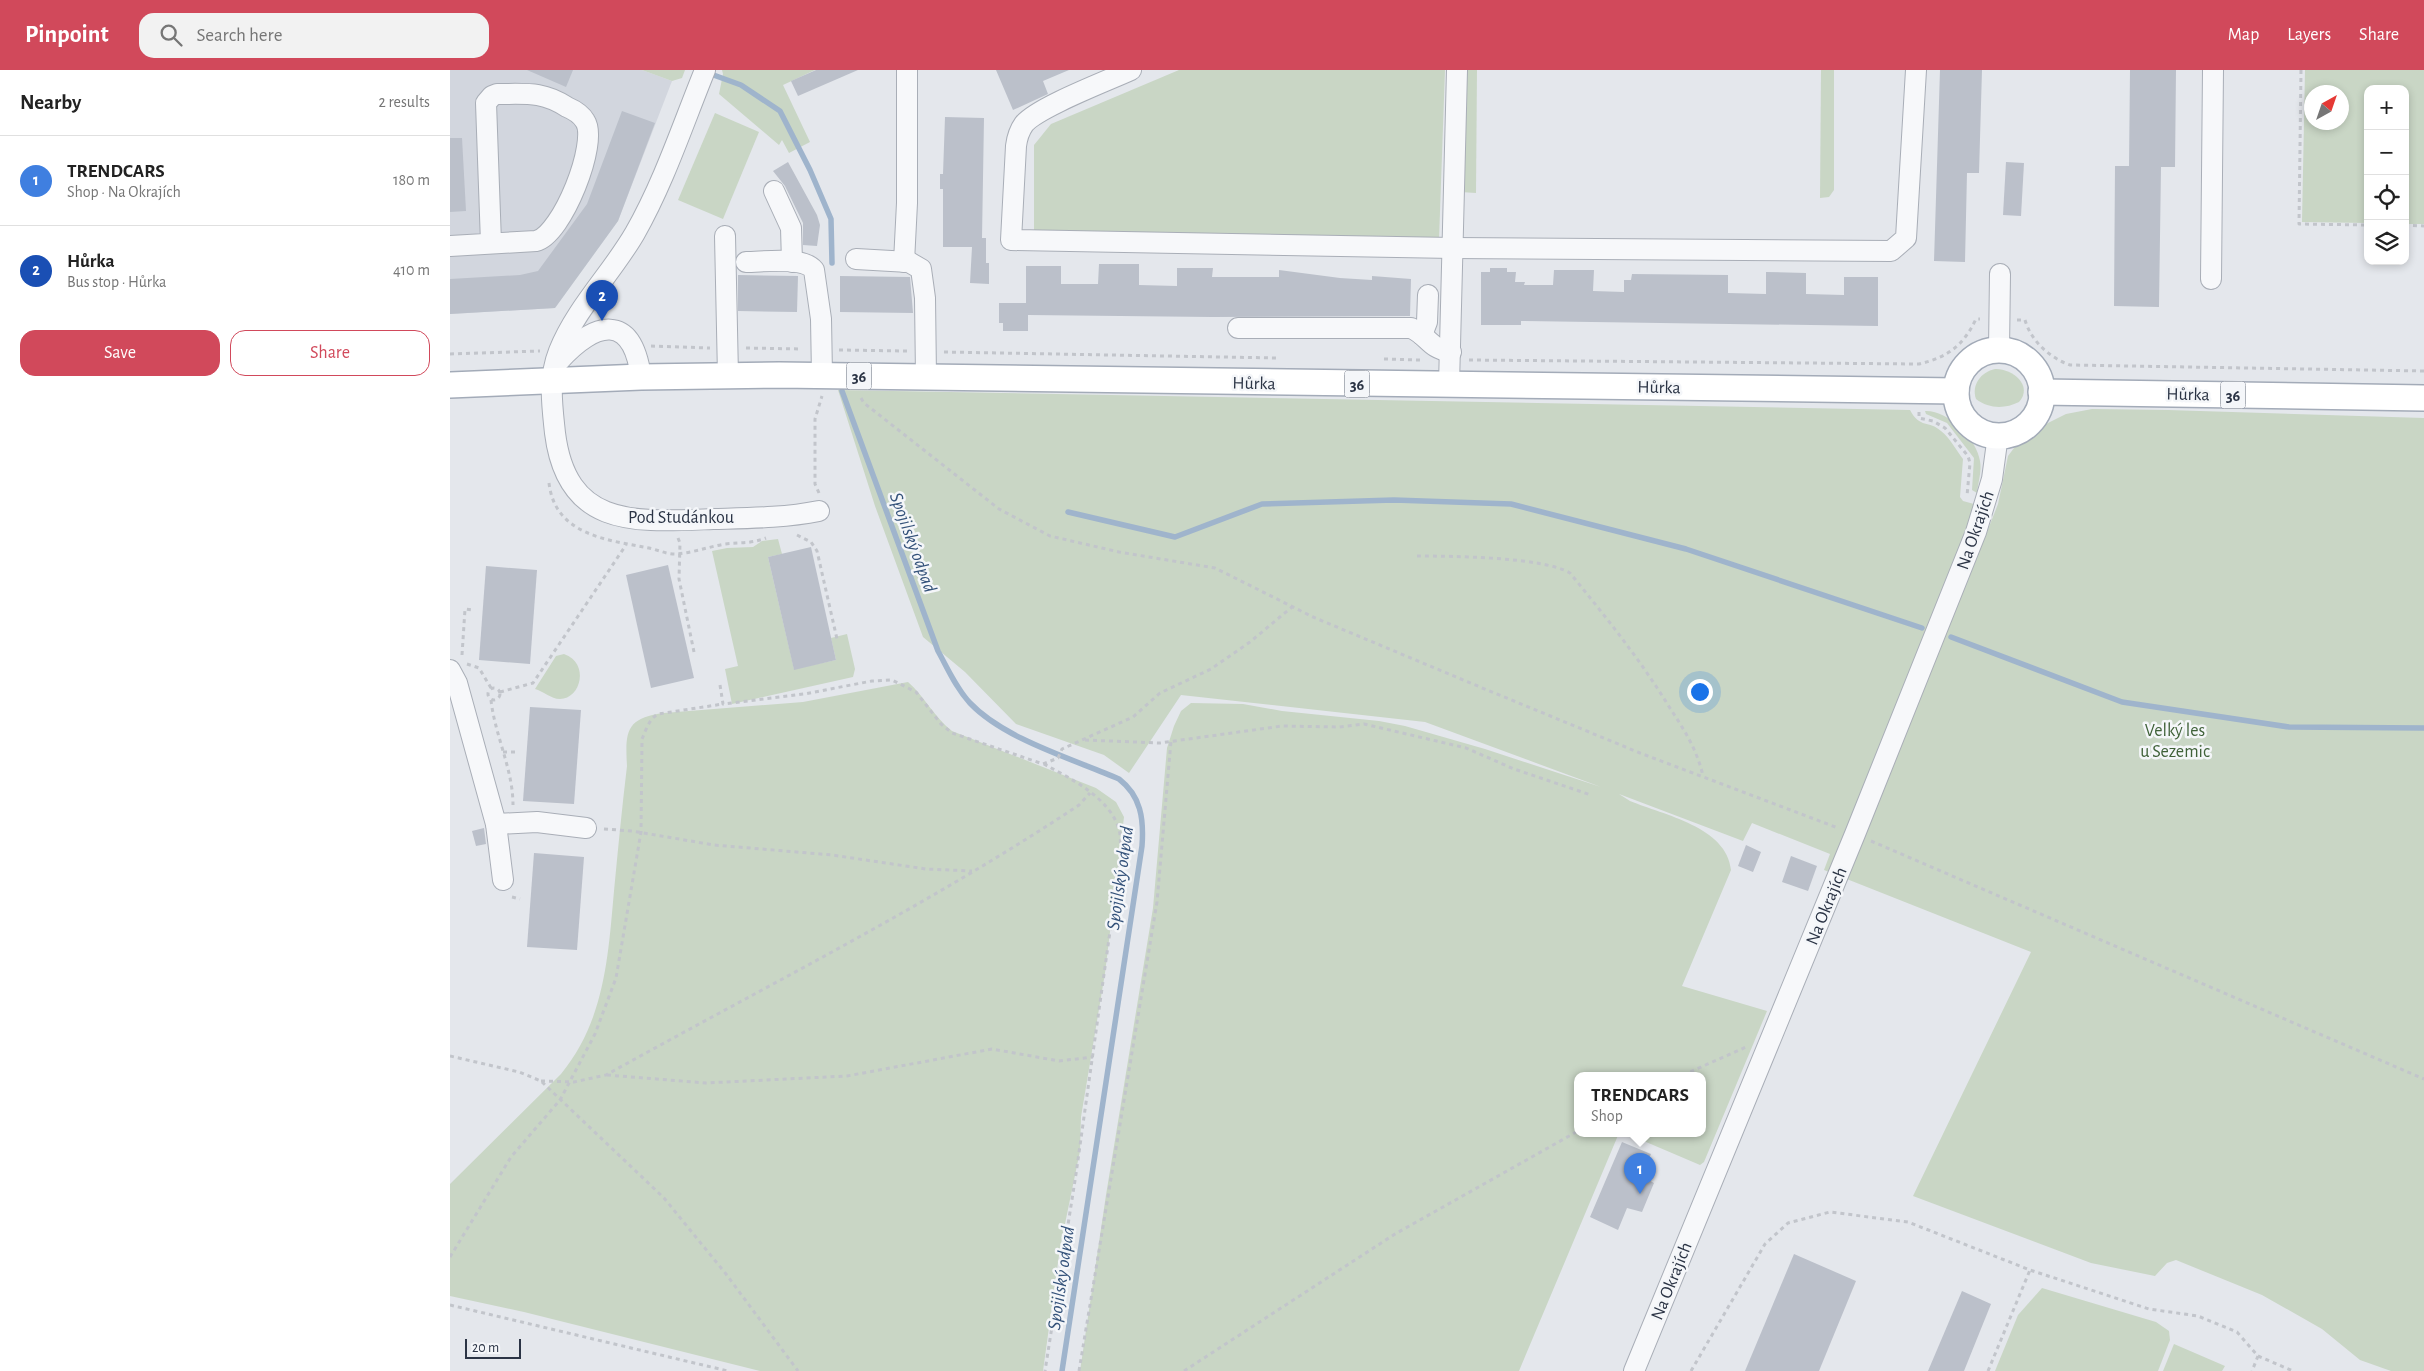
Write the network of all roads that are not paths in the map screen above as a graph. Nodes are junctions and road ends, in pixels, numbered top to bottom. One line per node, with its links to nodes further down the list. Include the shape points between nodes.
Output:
1 (907, 70): 15 (street)
2 (1131, 70): 11 (street, via 1039,112 1023,126 1016,146 1011,240)
3 (1457, 70): 11 (street)
4 (1916, 70): 11 (street, via 1906,238 1891,251)
5 (2214, 70): 17 (street)
6 (702, 77): 23 (street, via 636,232 570,330)
7 (774, 192): 14 (street, via 792,228)
8 (725, 236): 24 (street)
9 (491, 243): 9 (street, via 540,240 551,231 570,202 588,146 589,130 576,112 549,96 498,94 486,103); 10 (street)
10 (450, 246)
11 (1453, 248): 22 (street)
12 (856, 259): 15 (street)
13 (746, 262): 14 (street)
14 (792, 262): 25 (street, via 805,263 814,270 821,319)
15 (904, 262): 27 (street, via 915,264 923,275)
16 (2000, 274): 21 (street)
17 (2211, 279)
18 (1428, 295): 20 (street, via 1427,322)
19 (1238, 328): 20 (street, via 1411,328)
20 (1422, 335): 22 (street, via 1438,350)
21 (1999, 350): 30 (main road, via 1983,353 1970,361 1959,377); 31 (main road, via 2017,355 2029,363 2038,376)
22 (1451, 352): 29 (street)
23 (553, 374): 26 (main road, Hůrka / 36); 26 (street, via 570,350 589,336 609,329 623,333 631,342); 28 (main road, Hůrka / 36); 34 (street, Pod Studánkou, via 551,398 561,466 575,488 603,511 620,518 659,520 781,516)
24 (728, 375): 25 (main road, Hůrka / 36); 26 (main road, Hůrka / 36)
25 (822, 375): 27 (main road, Hůrka / 36)
26 (641, 377)
27 (926, 377): 29 (main road, Hůrka / 36)
28 (450, 385)
29 (1449, 385): 30 (main road, Hůrka / 36)
30 (1956, 391): 33 (main road, via 1960,410 1968,423 1980,431)
31 (2041, 392): 32 (main road, Hůrka / 36); 33 (main road, via 2038,409 2030,422 2014,433)
32 (2424, 398)
33 (1998, 435): 39 (street, Na Okrajích, via 1987,502 1855,834)
34 (820, 505)
35 (457, 667): 36 (street, via 457,683)
36 (504, 824): 37 (street, via 537,822); 38 (street)
37 (586, 828)
38 (503, 880)
39 (1634, 1371)

